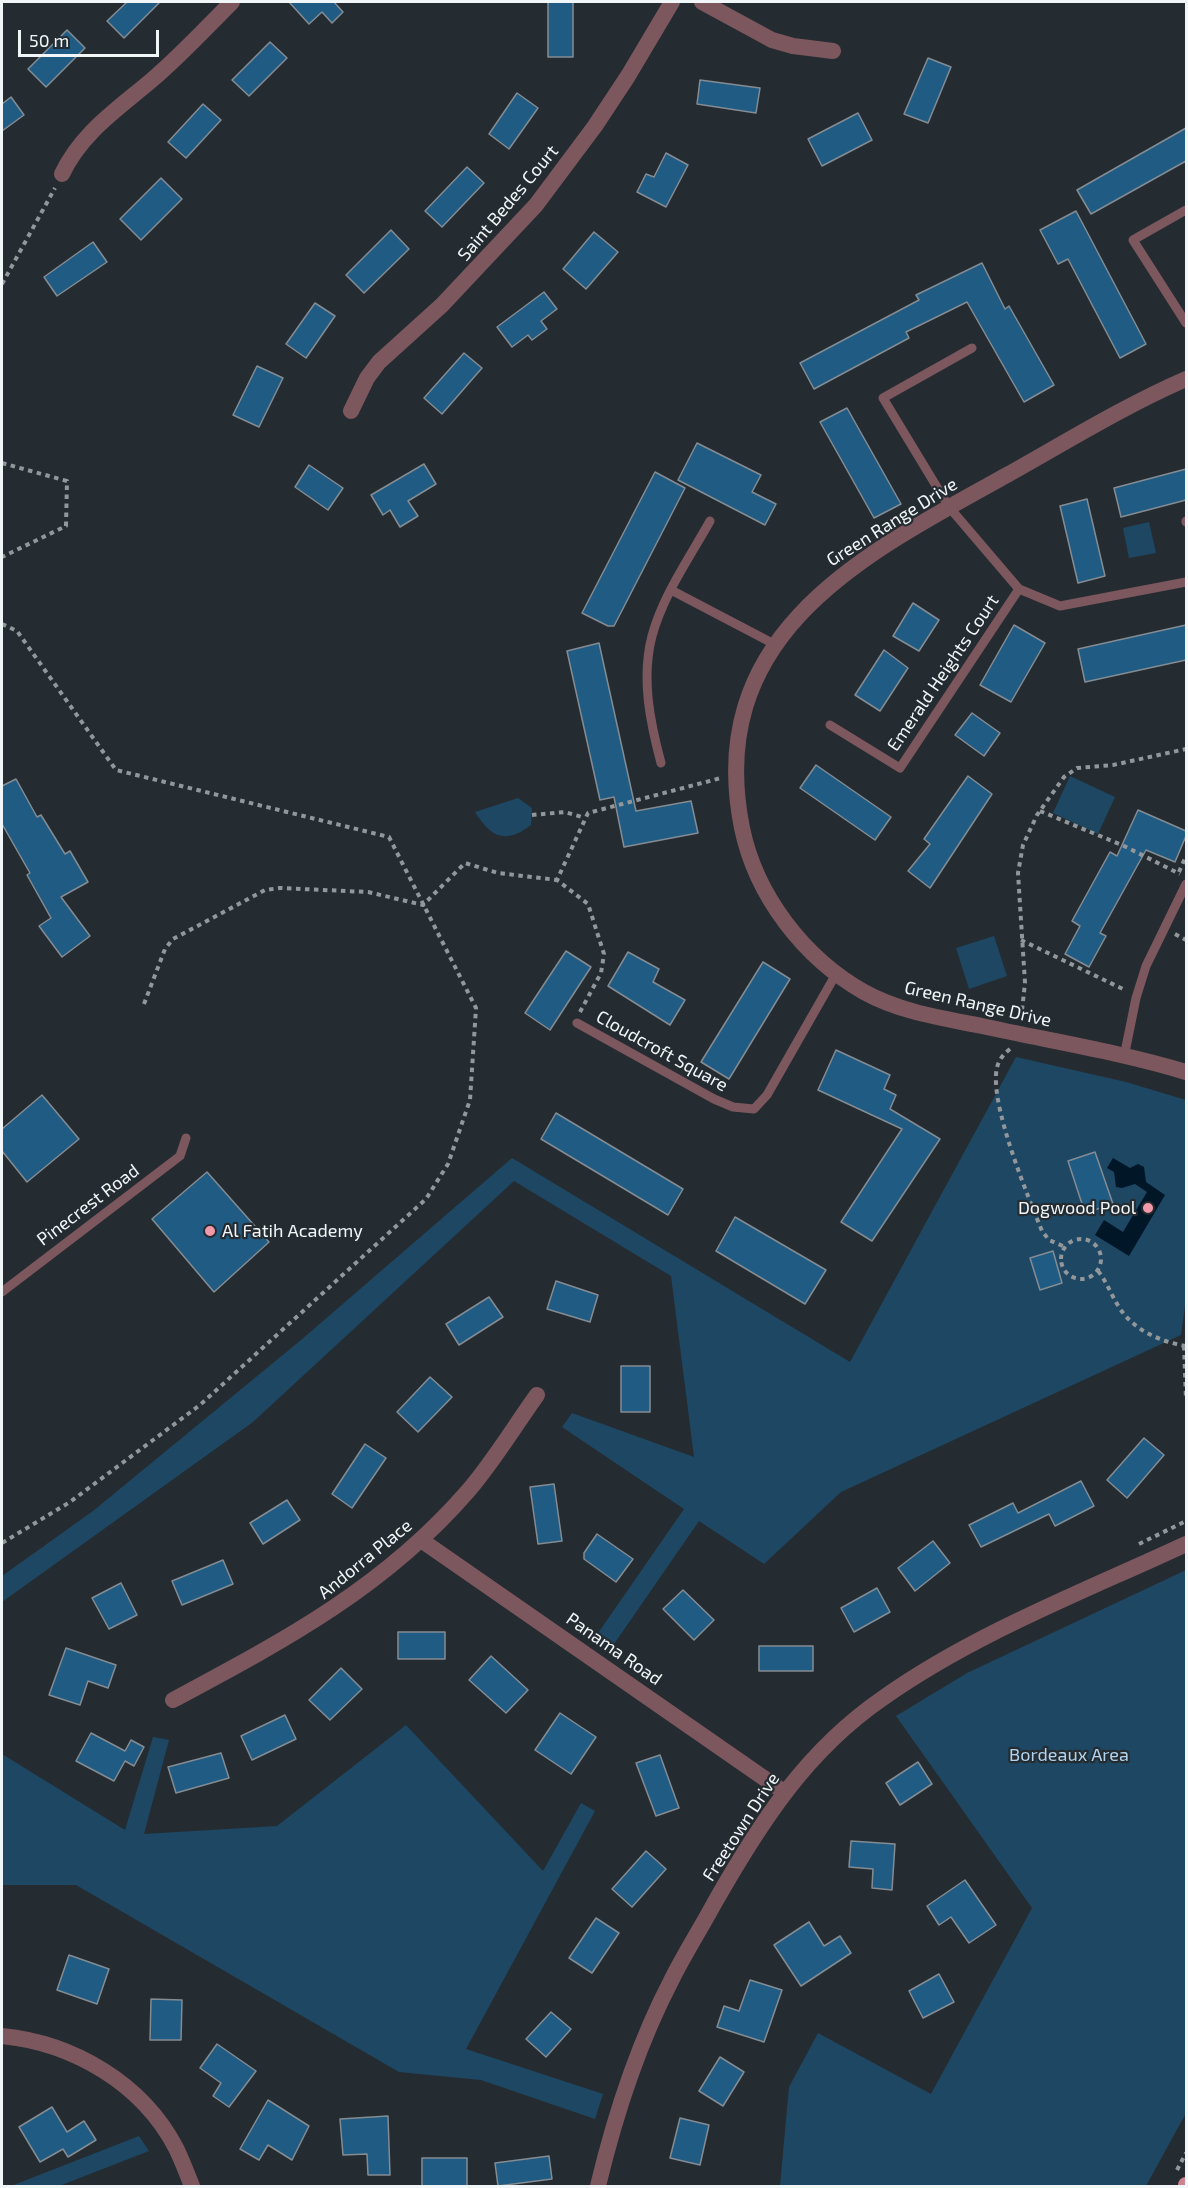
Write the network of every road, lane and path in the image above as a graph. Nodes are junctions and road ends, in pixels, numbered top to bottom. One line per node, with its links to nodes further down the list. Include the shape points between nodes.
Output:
1 (232, 2): 5 (street, via 154,78 87,134)
2 (672, 2): 11 (street, Saint Bedes Court, via 595,126 536,205 442,305 379,362)
3 (702, 2): 4 (street, via 772,40)
4 (834, 51)
5 (62, 174): 7 (path)
6 (1186, 210): 8 (lane, via 1133,240)
7 (2, 284)
8 (1186, 322)
9 (972, 348): 13 (lane, Emerald Heights Court, via 883,398)
10 (1186, 379): 13 (street, Green Range Drive)
11 (351, 411)
12 (2, 463): 15 (path, via 67,481 66,526)
13 (949, 507): 17 (lane, Emerald Heights Court); 20 (street, Green Range Drive, via 831,582 806,606)
14 (710, 520): 18 (lane)
15 (2, 556)
16 (1186, 582): 17 (lane, Emerald Heights Court, via 1060,606)
17 (1019, 589): 21 (lane, Emerald Heights Court, via 900,768)
18 (671, 590): 20 (lane); 23 (lane, via 652,636 647,675 650,721)
19 (2, 624): 33 (path, via 17,631 117,770 389,837)
20 (776, 645): 24 (street, Green Range Drive, via 755,684 744,716)
21 (830, 725)
22 (1186, 749): 25 (path, via 1113,765 1077,768 1064,777)
23 (661, 763)
24 (736, 774): 27 (path, via 588,813); 35 (street, Green Range Drive, via 744,839 760,880 789,927)
25 (1040, 811): 29 (path); 34 (path, via 1020,859)
26 (532, 814): 27 (path, via 565,812)
27 (585, 818): 31 (path)
28 (1186, 856): 29 (path)
29 (1178, 873): 30 (path)
30 (1186, 878)
31 (557, 880): 33 (path, via 498,873 465,863); 38 (path, via 588,904 604,954 601,974 574,1021)
32 (1186, 884): 36 (lane, via 1152,952)
33 (423, 904): 37 (path, via 368,892 265,890 173,939 165,949); 50 (path, via 476,1008 470,1100 448,1164 426,1199 200,1405 70,1502)
34 (1020, 940): 36 (path, via 1110,985); 39 (path, via 1025,995)
35 (836, 974): 38 (lane, Cloudcroft Square, via 767,1095 754,1108 733,1107 714,1098); 39 (street, Green Range Drive, via 864,992 903,1008)
36 (1137, 994): 40 (lane)
37 (144, 1005)
38 (577, 1023)
39 (1017, 1034): 40 (street, Green Range Drive); 43 (path, via 996,1069 1001,1111 1042,1231 1049,1240)
40 (1124, 1057): 41 (street, Green Range Drive)
41 (1186, 1072)
42 (186, 1138): 45 (lane, Pinecrest Road, via 180,1156)
43 (1065, 1247): 44 (path, via 1078,1240 1093,1243 1101,1256); 44 (path, via 1061,1262 1071,1276 1086,1278)
44 (1098, 1271): 46 (path, via 1128,1319 1151,1335)
45 (2, 1292)
46 (1185, 1346): 48 (path)
47 (537, 1395): 49 (street, Andorra Place, via 469,1490)
48 (1186, 1400)
49 (422, 1540): 52 (street, Andorra Place, via 337,1608); 53 (street, Panama Road)
50 (2, 1543)
51 (1186, 1544): 53 (street, Freetown Drive, via 916,1675 841,1732)
52 (172, 1700)
53 (784, 1791): 56 (street, Freetown Drive, via 744,1851 671,1980 631,2073)
54 (2, 2036): 55 (street, via 65,2050 115,2078 163,2127)
55 (192, 2187)
56 (598, 2187)

